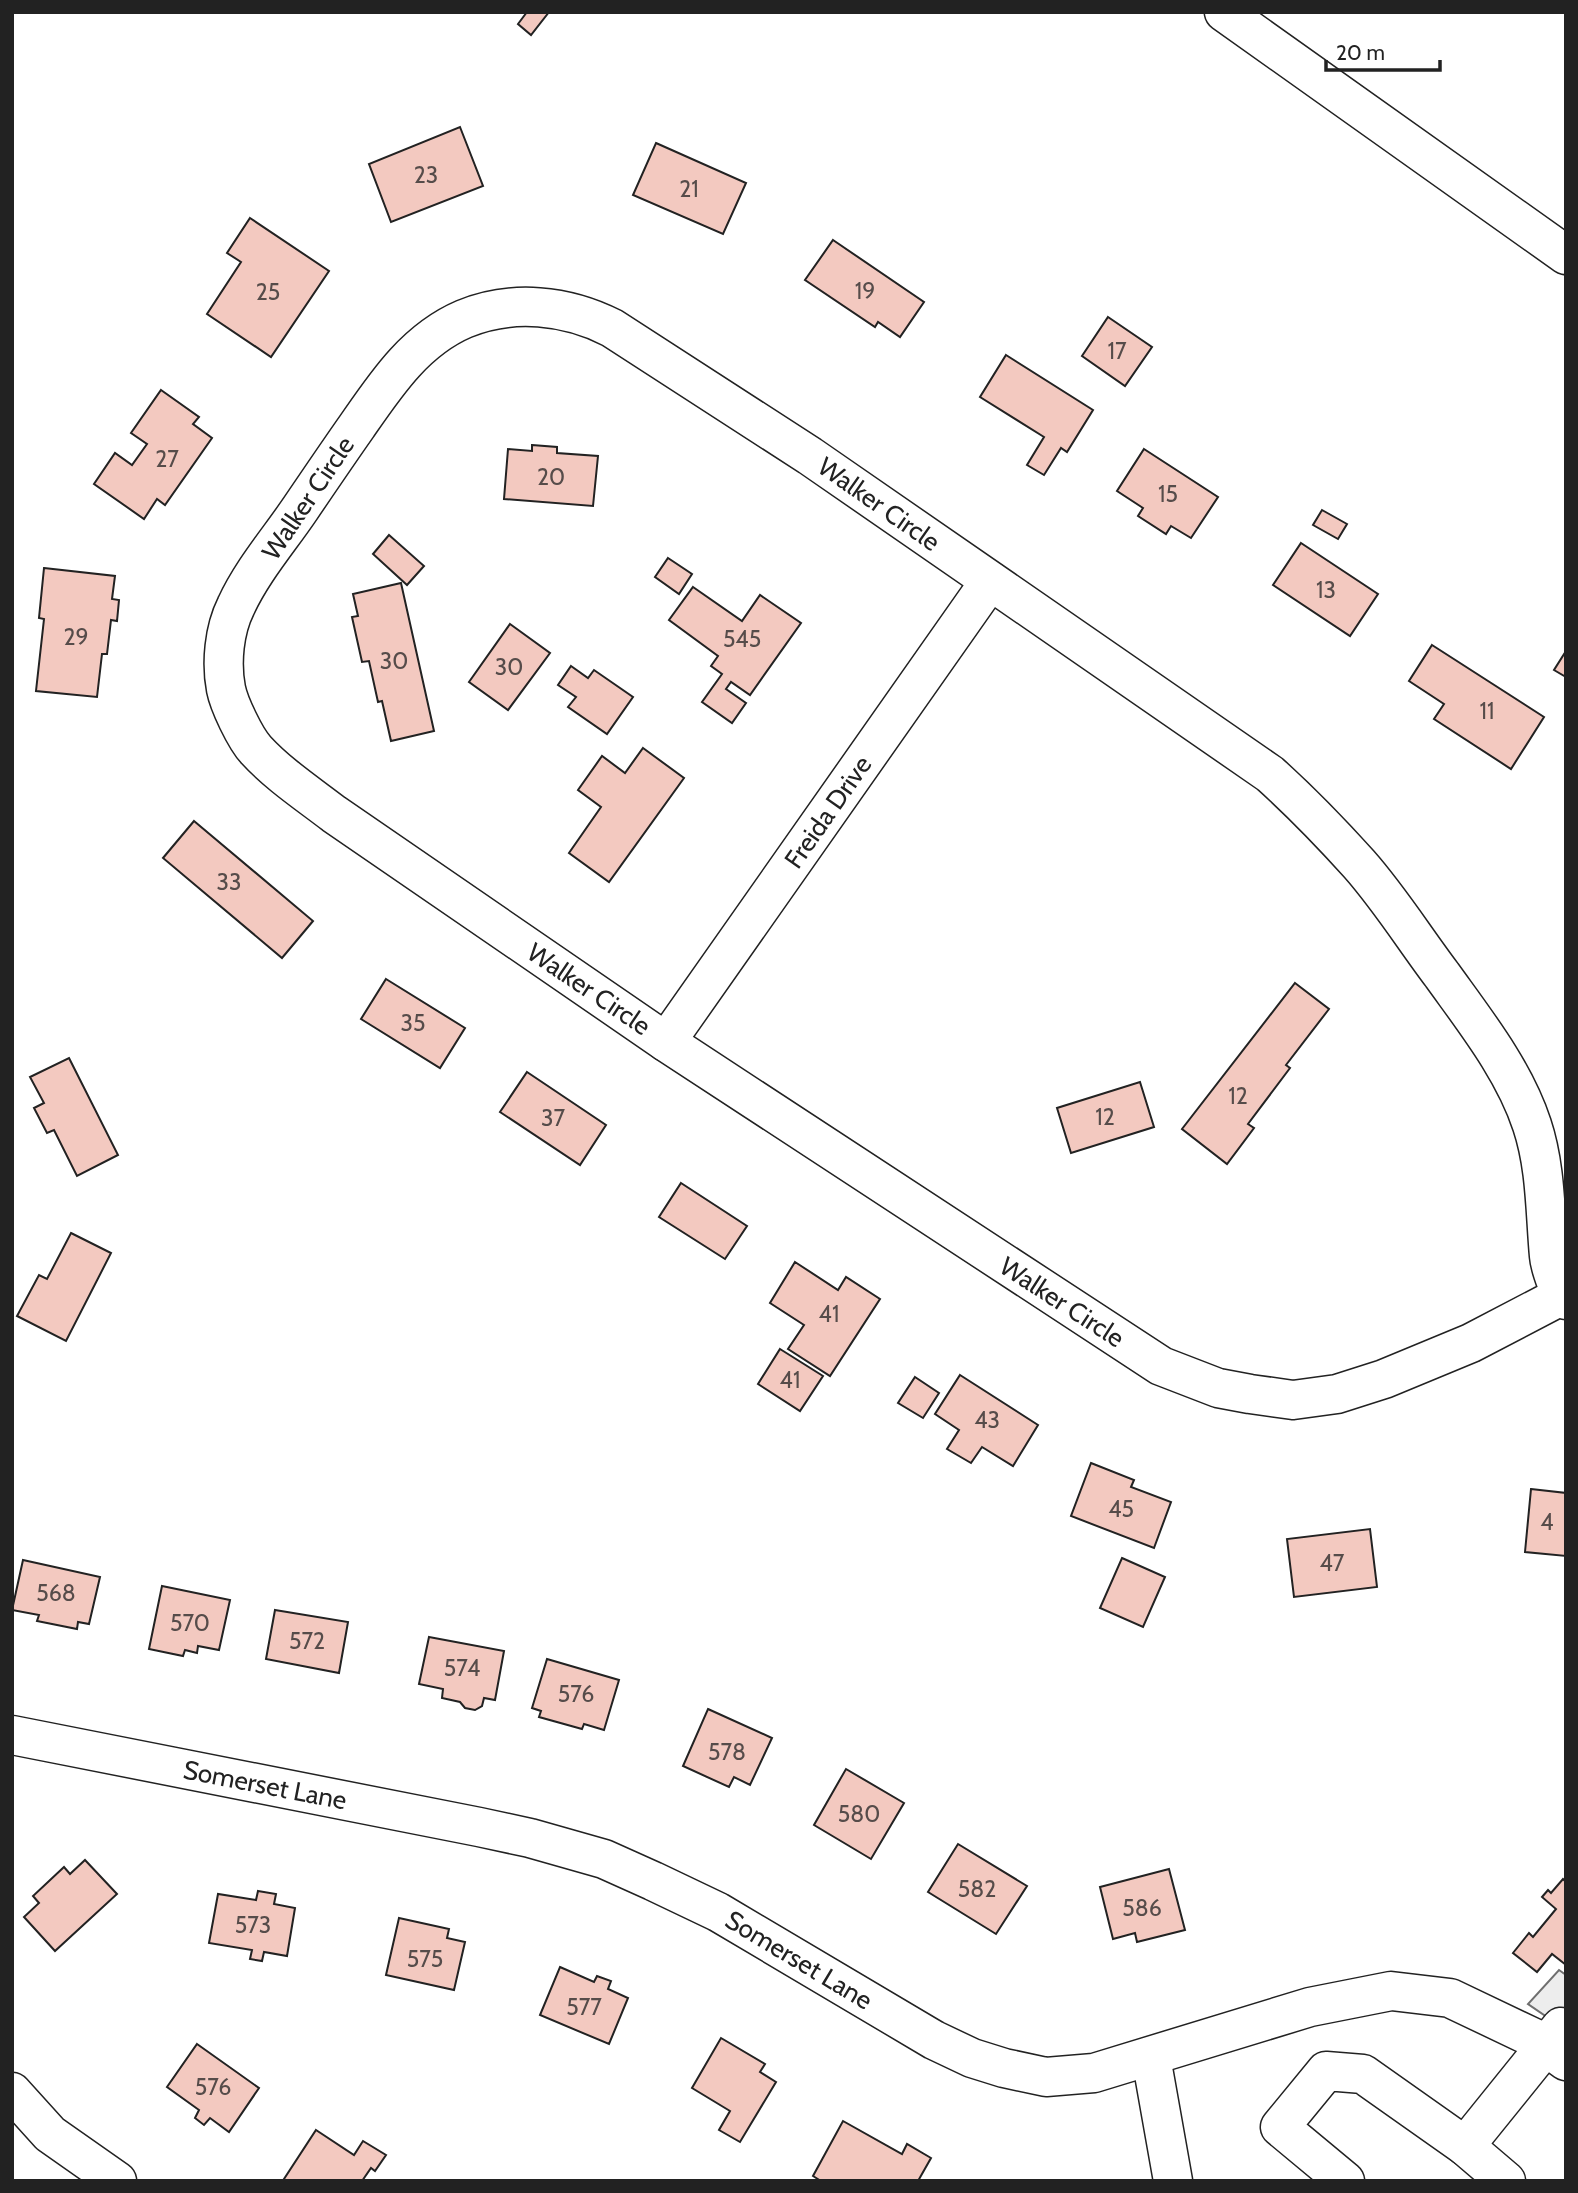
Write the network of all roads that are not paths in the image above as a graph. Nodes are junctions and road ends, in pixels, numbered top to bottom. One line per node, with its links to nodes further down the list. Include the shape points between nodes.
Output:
1 (1224, 12): 2 (street)
2 (1566, 255)
3 (990, 581): 4 (street, Freida Drive); 4 (street, Walker Circle, via 810,456 590,317 539,307 486,311 425,341 384,387 235,607 223,657 226,690 238,719 255,749 334,814); 5 (street, Walker Circle, via 1270,774 1361,866 1471,1015 1518,1091 1540,1157 1549,1259)
4 (666, 1042): 5 (street, Walker Circle, via 1161,1366 1218,1388 1293,1400 1337,1394 1471,1343)
5 (1563, 1298)
6 (12, 1735): 8 (street, Somerset Lane, via 530,1838 604,1859 718,1912 934,2040 1003,2068 1046,2077 1094,2073)
7 (1557, 2045): 8 (street, Somerset Lane, via 1450,1998 1391,1991 1311,2007); 10 (street)
8 (1151, 2057): 12 (street)
9 (12, 2092): 11 (street, via 50,2134)
10 (1465, 2146): 13 (street, via 1363,2074 1326,2071 1280,2126); 14 (street)
11 (117, 2181)
12 (1173, 2181)
13 (1345, 2181)
14 (1506, 2181)

